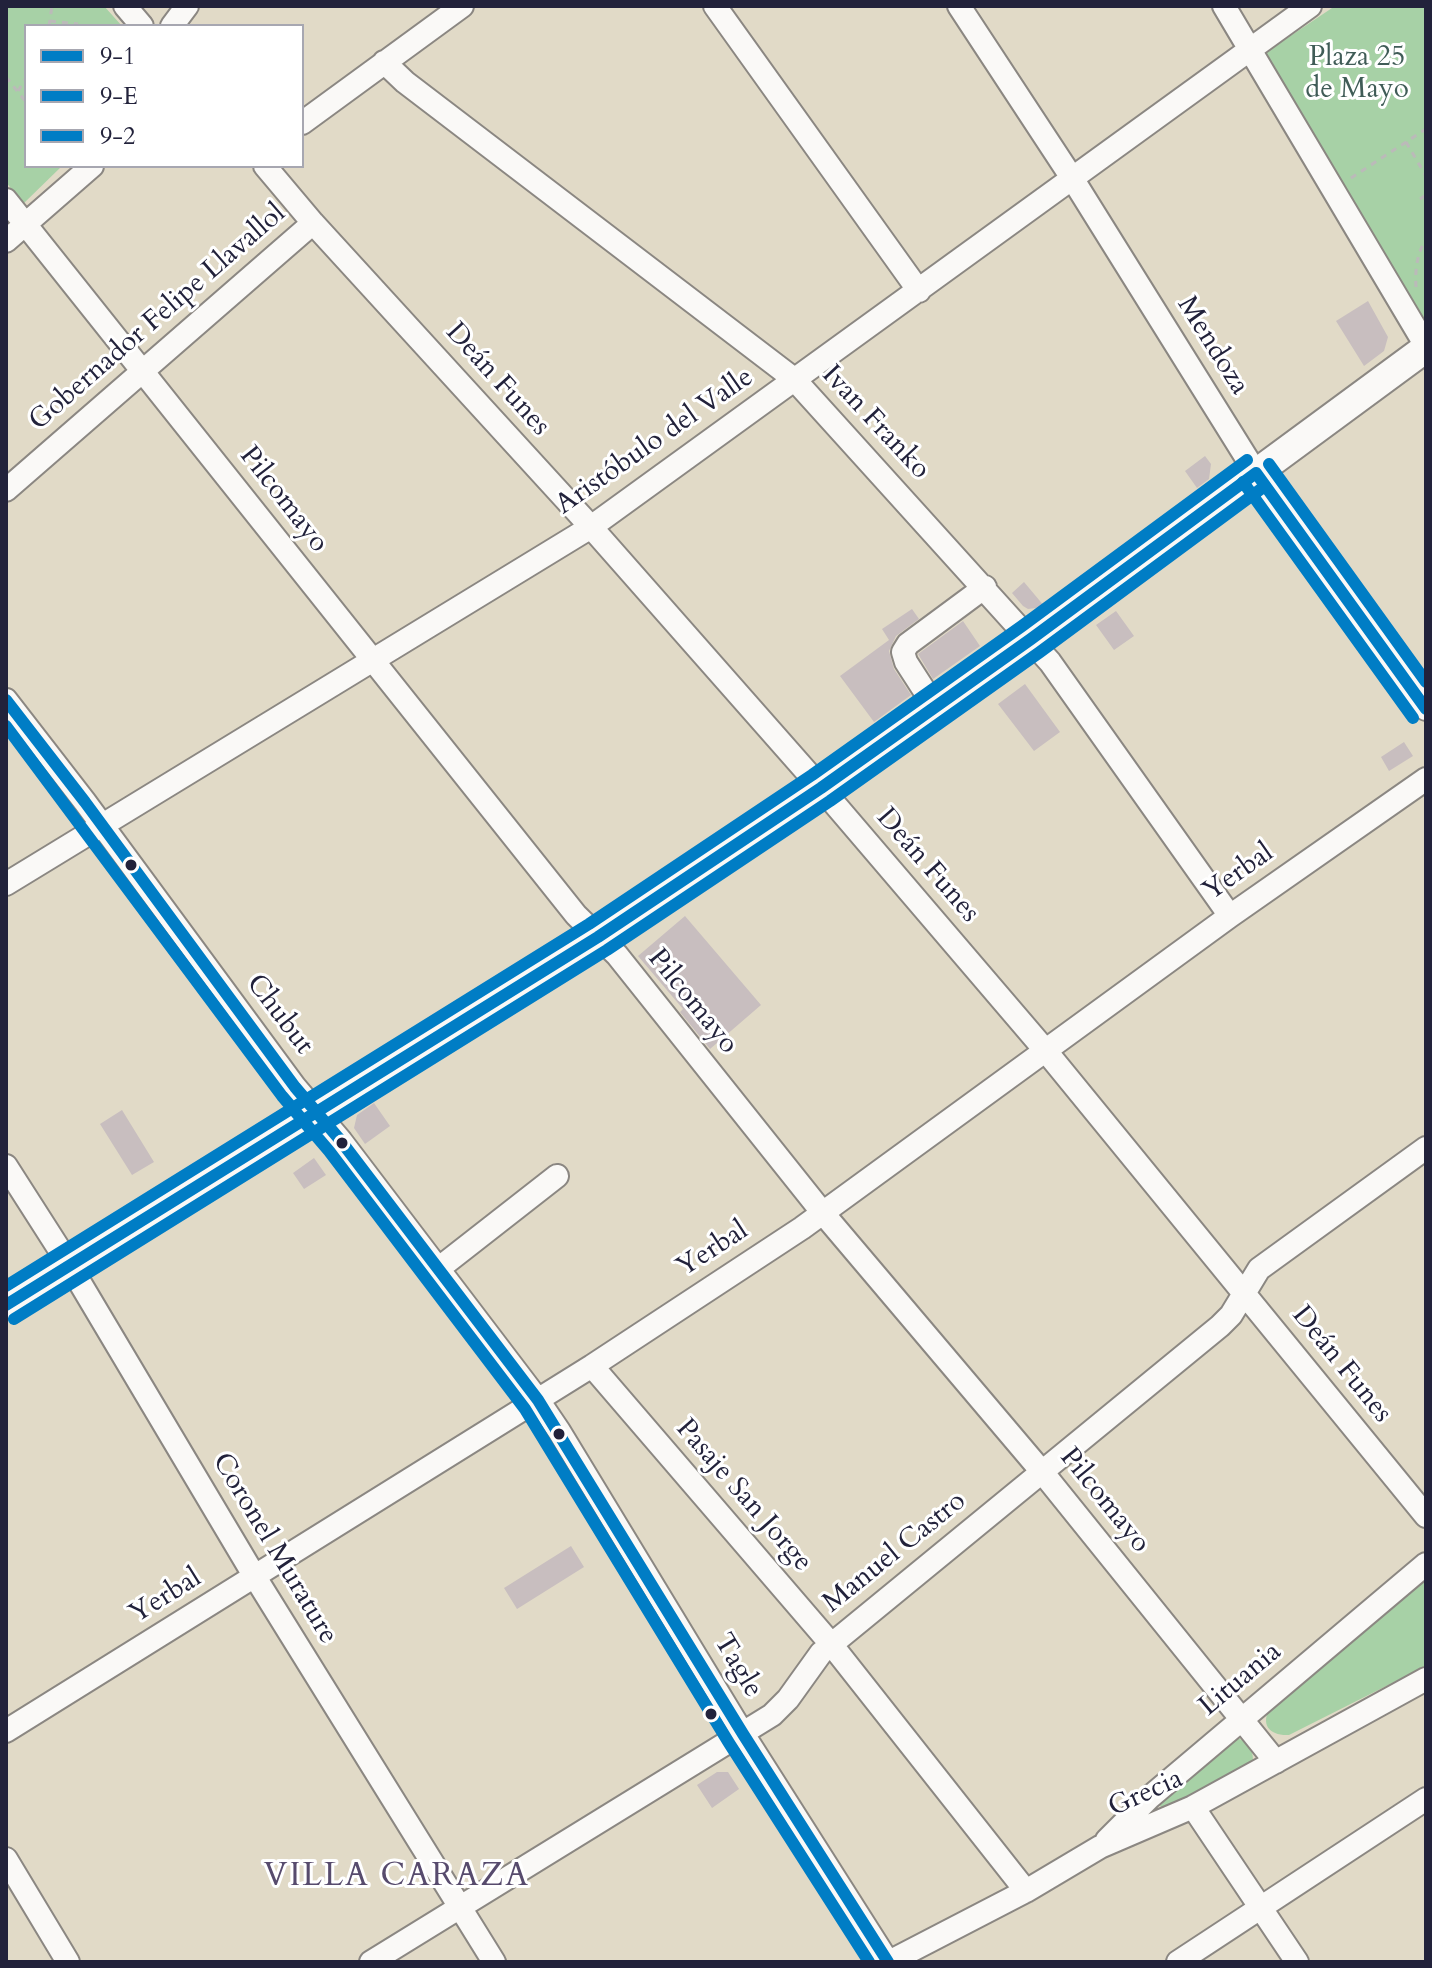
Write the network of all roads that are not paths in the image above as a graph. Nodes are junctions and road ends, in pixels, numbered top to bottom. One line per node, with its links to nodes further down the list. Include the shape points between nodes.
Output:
1 (125, 6): 8 (street)
2 (187, 6): 9 (street)
3 (462, 6): 11 (street)
4 (715, 6): 20 (street)
5 (959, 6): 15 (street, Mendoza)
6 (1224, 6): 10 (street)
7 (1310, 6): 10 (street, Aristóbulo del Valle)
8 (140, 24)
9 (174, 24)
10 (1251, 49): 15 (street, Aristóbulo del Valle); 21 (street)
11 (384, 62): 12 (street); 23 (street, Ivan Franko)
12 (304, 122)
13 (90, 168): 18 (street)
14 (267, 168): 17 (street, Deán Funes)
15 (1072, 178): 20 (street, Aristóbulo del Valle); 24 (street, Mendoza)
16 (6, 200): 18 (street, Pilcomayo)
17 (313, 223): 22 (street, Gobernador Felipe Llavallol); 26 (street, Deán Funes)
18 (25, 224): 19 (street); 22 (street, Pilcomayo)
19 (6, 241)
20 (919, 291): 23 (street, Aristóbulo del Valle)
21 (1426, 347): 24 (main road)
22 (143, 372): 25 (street, Gobernador Felipe Llavallol); 29 (street, Pilcomayo)
23 (794, 379): 26 (street, Aristóbulo del Valle); 27 (street, Ivan Franko)
24 (1256, 473): 28 (main road); 32 (street, Mendoza)
25 (6, 490)
26 (591, 527): 29 (street, Aristóbulo del Valle); 34 (street, Deán Funes)
27 (985, 587): 28 (street, Ivan Franko); 31 (street, via 903,652)
28 (1031, 639): 31 (main road); 37 (street, Ivan Franko)
29 (372, 661): 35 (street, Aristóbulo del Valle); 38 (street, Pilcomayo)
30 (6, 700): 35 (street, Chubut)
31 (935, 707): 34 (main road)
32 (1426, 709)
33 (1426, 779): 37 (street, Yerbal)
34 (821, 788): 38 (main road); 39 (street, Deán Funes)
35 (102, 827): 36 (street, Aristóbulo del Valle); 40 (street, Chubut)
36 (6, 884)
37 (1230, 916): 39 (street, Yerbal)
38 (598, 937): 40 (main road); 44 (street, Pilcomayo)
39 (1045, 1050): 44 (street, Yerbal); 47 (street, Deán Funes)
40 (317, 1112): 45 (main road); 46 (street, Chubut)
41 (1426, 1148): 47 (street, Manuel Castro, via 1259,1269)
42 (6, 1166): 45 (street, Coronel Murature)
43 (557, 1176): 46 (street)
44 (822, 1212): 49 (street, Yerbal); 51 (street, Pilcomayo)
45 (70, 1266): 48 (main road); 54 (street, Coronel Murature)
46 (438, 1269): 50 (street, Chubut)
47 (1243, 1293): 51 (street, Manuel Castro, via 1220,1326); 52 (street, Deán Funes)
48 (6, 1305)
49 (592, 1366): 50 (street, Yerbal); 55 (street, Pasaje San Jorge)
50 (538, 1400): 54 (street, Yerbal); 59 (street, Tagle)
51 (1043, 1473): 55 (street, Manuel Castro); 57 (street, Pilcomayo)
52 (1426, 1516)
53 (1426, 1564): 57 (street, Lituania)
54 (255, 1577): 58 (street, Yerbal); 66 (street, Coronel Murature)
55 (831, 1644): 59 (street, Manuel Castro, via 788,1699); 65 (street, Pasaje San Jorge)
56 (1426, 1679): 60 (street, Grecia)
57 (1242, 1719): 60 (street, Pilcomayo); 63 (street, Lituania)
58 (6, 1731)
59 (743, 1734): 66 (street, Manuel Castro); 71 (street, Tagle)
60 (1276, 1762): 62 (street, Grecia)
61 (1426, 1799): 67 (street)
62 (1193, 1807): 63 (street, Grecia); 67 (street)
63 (1100, 1847): 65 (street, Grecia)
64 (6, 1859): 68 (street)
65 (1026, 1891): 71 (street, Grecia)
66 (460, 1907): 69 (street, Manuel Castro); 70 (street, Coronel Murature)
67 (1261, 1907): 72 (street); 73 (street)
68 (68, 1962)
69 (371, 1962)
70 (494, 1962)
71 (889, 1962)
72 (1178, 1962)
73 (1297, 1962)

